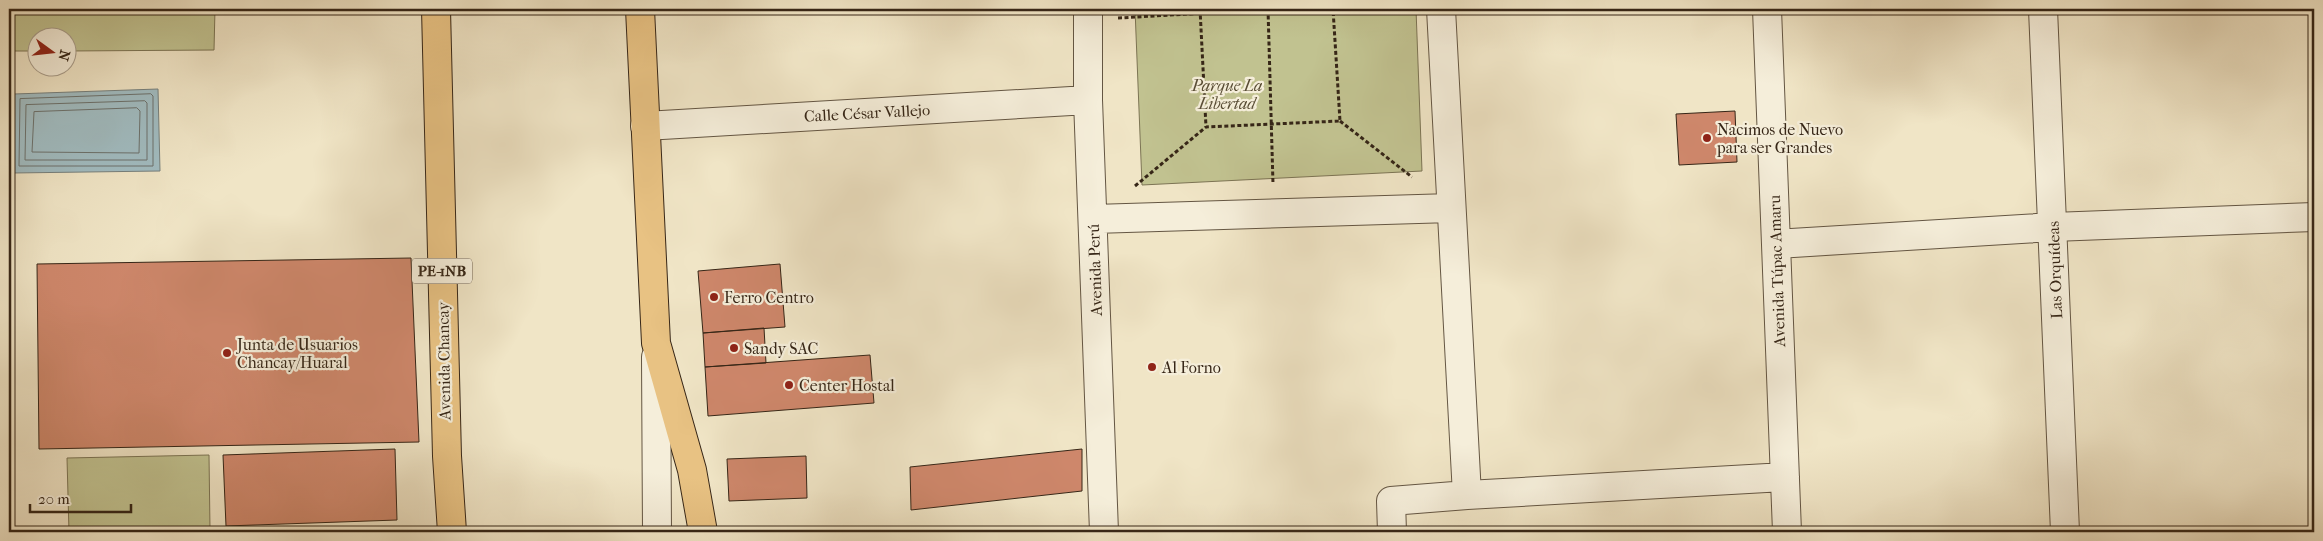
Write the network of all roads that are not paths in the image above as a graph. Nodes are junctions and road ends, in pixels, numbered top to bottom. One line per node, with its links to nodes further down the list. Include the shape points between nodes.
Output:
1 (436, 9): 17 (highway, Avenida Chancay / PE-1NB, via 447,456)
2 (640, 9): 8 (highway)
3 (1441, 9): 9 (street)
4 (1767, 9): 13 (street, Avenida Túpac Amaru)
5 (2043, 9): 12 (street, Las Orquídeas)
6 (1088, 14): 7 (street, Avenida Perú)
7 (1088, 100): 8 (street, Calle César Vallejo); 11 (street, Avenida Perú)
8 (646, 126): 14 (highway)
9 (1451, 208): 11 (street); 16 (street)
10 (2314, 217): 12 (street)
11 (1094, 219): 20 (street, Avenida Perú)
12 (2053, 227): 13 (street); 23 (street, Las Orquídeas)
13 (1776, 244): 15 (street, Avenida Túpac Amaru)
14 (656, 343): 18 (street); 19 (highway, via 692,470)
15 (1785, 477): 16 (street); 22 (street, Avenida Túpac Amaru)
16 (1467, 495): 21 (street, via 1391,501)
17 (452, 532)
18 (657, 532)
19 (703, 532)
20 (1104, 532)
21 (1392, 532)
22 (1787, 532)
23 (2065, 532)

